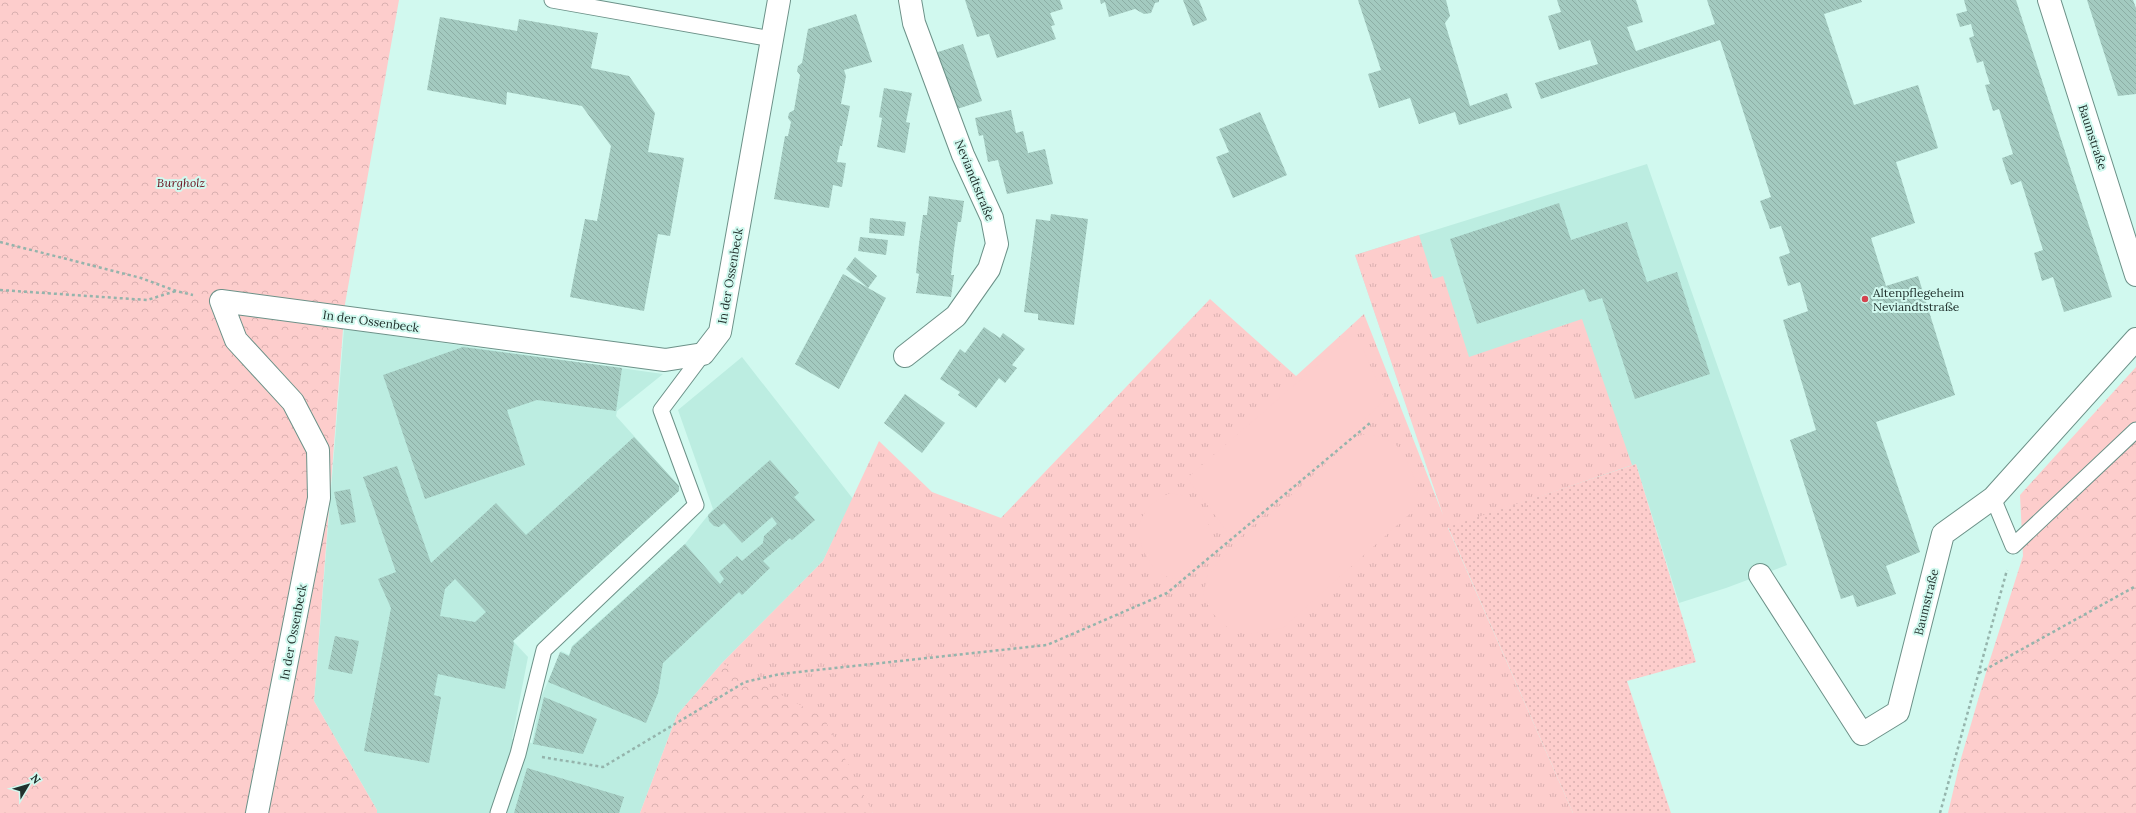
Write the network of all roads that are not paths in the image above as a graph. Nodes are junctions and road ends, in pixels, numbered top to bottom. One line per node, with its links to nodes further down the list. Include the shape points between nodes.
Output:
1 (552, 0): 5 (lane)
2 (779, 0): 5 (street, In der Ossenbeck)
3 (910, 0): 9 (street, Neviandtstraße, via 914,23 963,155 992,218 997,244 989,269 956,316)
4 (2049, 0): 6 (street, Baumstraße)
5 (772, 39): 8 (street, In der Ossenbeck, via 720,332)
6 (2136, 274)
7 (2136, 339): 11 (street, Baumstraße)
8 (703, 354): 13 (street, In der Ossenbeck, via 665,360 221,301 236,340 293,402 318,450 319,498); 14 (lane, via 661,410 696,505 544,650 518,754)
9 (906, 356)
10 (2136, 430): 11 (lane, via 2013,546)
11 (1993, 498): 12 (street, Baumstraße, via 1943,534 1898,712 1862,734)
12 (1760, 576)
13 (257, 813)
14 (498, 813)

